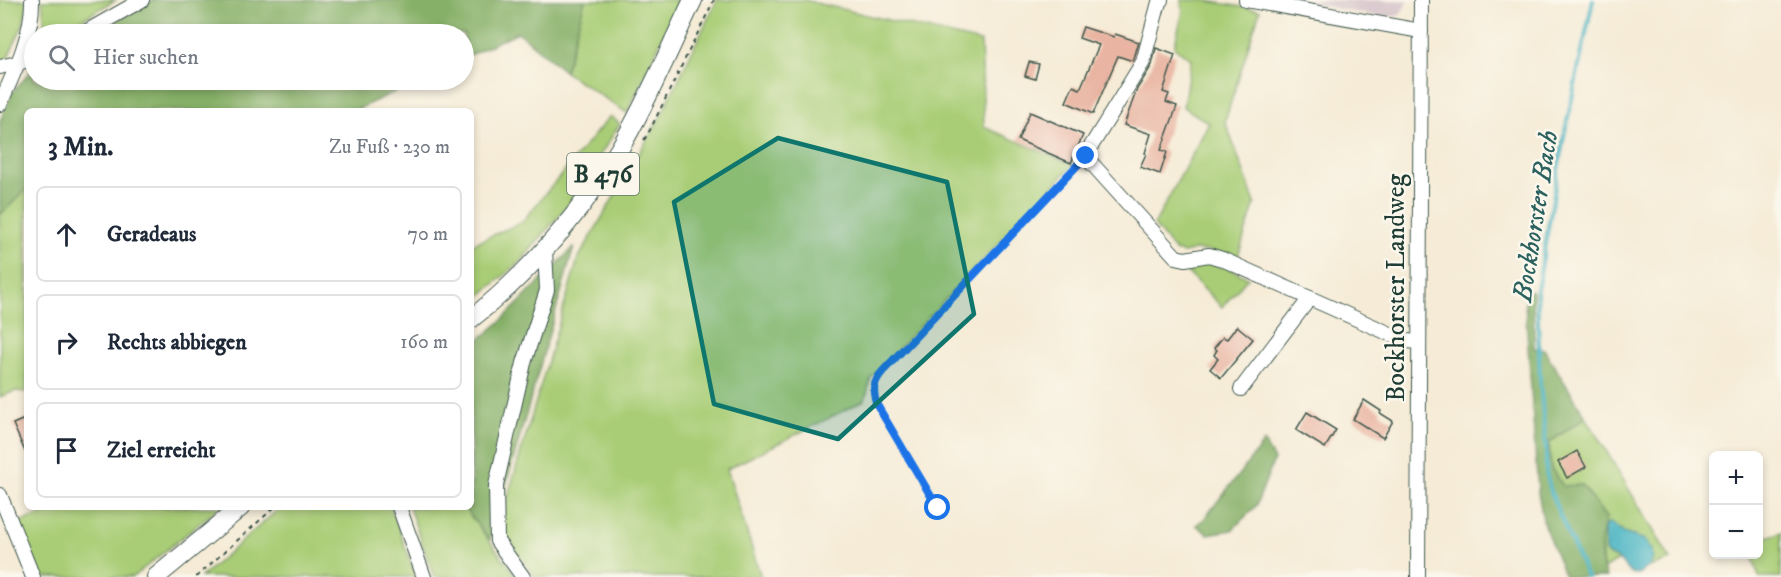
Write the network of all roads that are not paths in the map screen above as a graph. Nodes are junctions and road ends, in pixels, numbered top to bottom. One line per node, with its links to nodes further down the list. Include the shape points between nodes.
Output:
1 (32, 0): 8 (street)
2 (142, 0): 9 (street)
3 (693, 0): 16 (main road, B 476, via 621,147)
4 (1161, 0): 17 (street, via 1143,62 1086,156 1176,257 1209,255)
5 (1246, 0): 7 (street)
6 (1421, 0): 10 (street, Bockhorster Landweg)
7 (1262, 1): 10 (street)
8 (30, 24)
9 (100, 24)
10 (1421, 31): 19 (street, Bockhorster Landweg)
11 (24, 43): 13 (street)
12 (24, 62): 13 (street)
13 (17, 64): 14 (street); 15 (street)
14 (0, 67)
15 (0, 104)
16 (545, 250): 18 (main road, B 476); 27 (street, via 547,290 524,363 495,485 496,541)
17 (1310, 298): 19 (street, via 1406,341); 20 (street)
18 (474, 316)
19 (1418, 342): 28 (street, Bockhorster Landweg)
20 (1241, 389)
21 (0, 495): 24 (street)
22 (237, 510): 25 (main road)
23 (400, 510): 26 (street)
24 (33, 577)
25 (156, 577)
26 (424, 577)
27 (524, 577)
28 (1418, 577)

